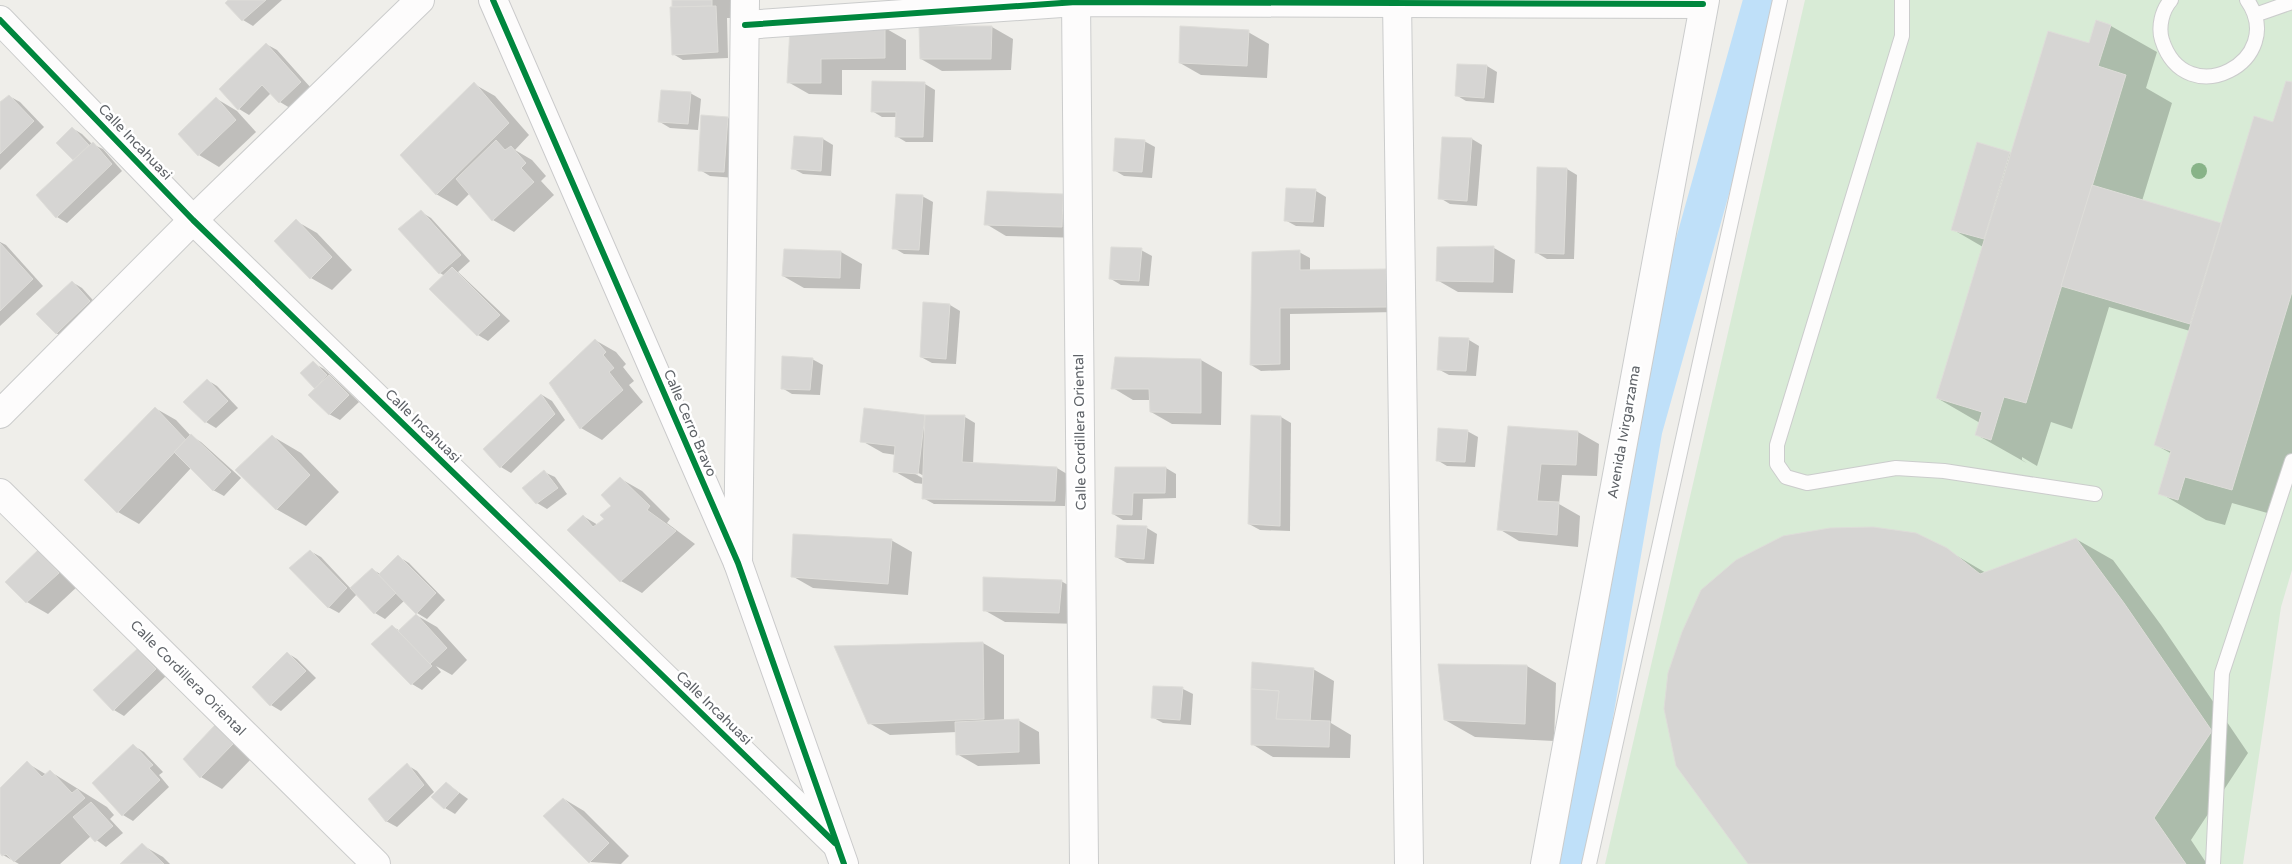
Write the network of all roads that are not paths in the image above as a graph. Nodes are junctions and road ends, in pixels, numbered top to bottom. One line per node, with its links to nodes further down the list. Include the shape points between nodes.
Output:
1 (420, 0): 14 (street)
2 (493, 0): 19 (street, Calle Cerro Bravo)
3 (1780, 0): 25 (lane)
4 (1902, 0): 18 (lane, via 1902,36 1777,445 1777,464 1786,477 1807,483 1896,468 1944,471)
5 (2170, 0): 12 (lane, via 2161,19 2161,36 2166,51 2176,64 2190,73 2206,77 2222,75 2247,57 2254,44)
6 (2247, 0): 12 (lane)
7 (1076, 1): 8 (street); 11 (street); 22 (street, Calle Cordillera Oriental)
8 (1396, 2): 9 (street); 23 (street)
9 (1704, 2): 24 (street, Avenida Ivirgarzama)
10 (2292, 2): 12 (lane)
11 (745, 13): 19 (street)
12 (2255, 15)
13 (0, 20): 14 (street, Calle Incahuasi)
14 (193, 220): 15 (street); 20 (street, Calle Incahuasi)
15 (0, 414)
16 (2292, 462): 26 (lane, via 2222,673)
17 (0, 493): 21 (street, Calle Cordillera Oriental)
18 (2095, 494)
19 (738, 563): 20 (street, Calle Cerro Bravo)
20 (840, 853)
21 (376, 864)
22 (1084, 864)
23 (1410, 864)
24 (1545, 864)
25 (1589, 864)
26 (2213, 864)

